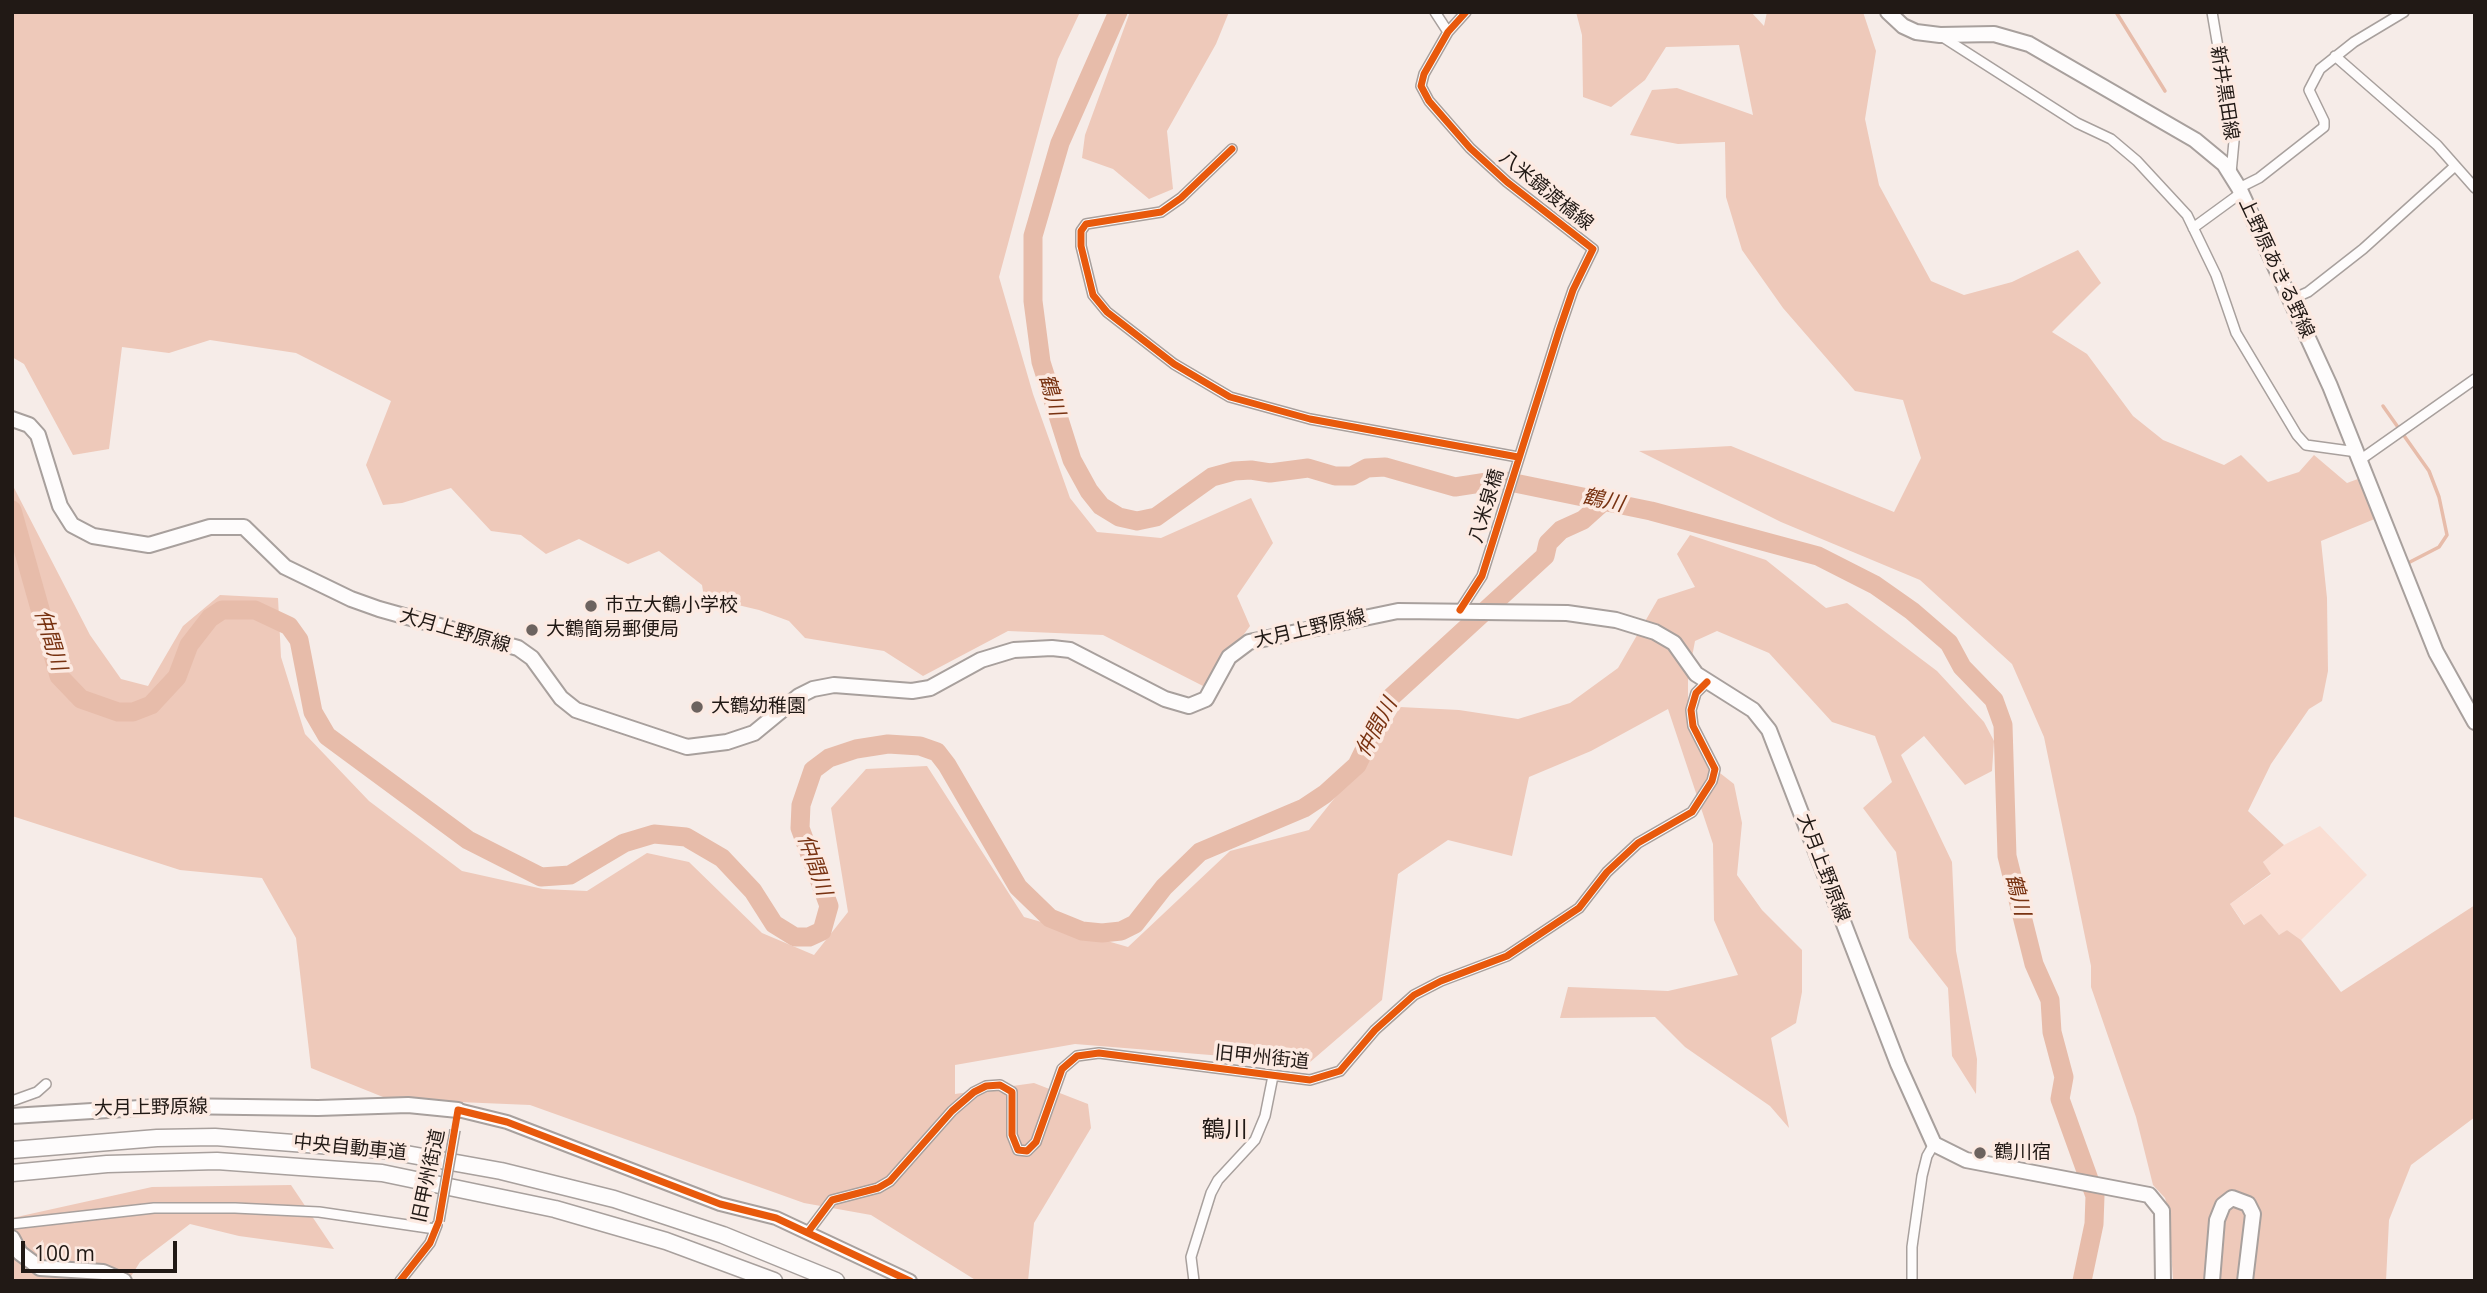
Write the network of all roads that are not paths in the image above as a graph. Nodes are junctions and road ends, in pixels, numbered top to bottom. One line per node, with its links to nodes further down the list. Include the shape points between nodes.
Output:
1 (1434, 12): 6 (street)
2 (1466, 12): 6 (street, 八米鏡渡橋線)
3 (1888, 12): 7 (main road, 上野原あきる野線, via 1916,32)
4 (2212, 12): 11 (street, 新井黒田線, via 2234,141)
5 (2404, 12): 8 (street)
6 (1448, 32): 19 (street, 八米鏡渡橋線, via 1424,74 1421,86 1429,101 1507,182 1593,249 1566,310)
7 (1940, 35): 11 (main road, 上野原あきる野線, via 1994,34 2029,44 2196,140); 14 (street, via 2077,123 2111,139 2187,215)
8 (2336, 56): 10 (street); 13 (street, via 2309,86 2324,127)
9 (1232, 149): 19 (street, via 1161,212 1086,224 1081,231 1084,258 1093,295 1107,312 1174,364 1230,397 1310,419)
10 (2455, 166): 12 (street); 15 (street, via 2354,256 2308,292)
11 (2231, 173): 13 (main road, 上野原あきる野線)
12 (2475, 188)
13 (2240, 190): 14 (street); 15 (main road, 上野原あきる野線)
14 (2193, 228): 18 (street, via 2236,333 2297,435 2306,445)
15 (2290, 300): 18 (main road, 上野原あきる野線)
16 (2475, 379): 18 (street)
17 (12, 419): 20 (main road, 大月上野原線, via 29,425 38,435 60,506 72,524 93,536 149,545 210,527 244,527 285,567 351,599 518,648 576,710 687,747 754,733 799,695 813,689 834,685 912,691 930,688 997,653 1031,649 1070,650 1165,699 1189,706 1206,699 1229,657 1249,642 1398,611)
18 (2359, 456): 22 (main road, 上野原あきる野線, via 2436,652)
19 (1518, 457): 20 (street, 八米泉橋, via 1486,565)
20 (1464, 610): 21 (main road, 大月上野原線, via 1593,617 1656,632 1674,643)
21 (1707, 682): 23 (street, 旧甲州街道, via 1696,693 1691,710 1693,726 1715,769 1692,812 1638,843 1579,908 1507,956 1414,995 1375,1030 1340,1071 1310,1080); 28 (main road, 大月上野原線, via 1753,710 1769,730 1898,1064)
22 (2475, 722)
23 (1273, 1076): 33 (street, 旧甲州街道, via 1099,1053 1077,1056 1062,1069 1036,1142 1022,1153 1012,1135 1012,1093 1000,1085 986,1086 953,1111 890,1181 832,1200); 40 (street, via 1255,1140 1211,1193 1191,1257)
24 (46, 1084): 25 (street)
25 (12, 1101)
26 (458, 1110): 27 (main road, 大月上野原線, via 408,1105 172,1106); 32 (street, 旧甲州街道, bridge); 33 (street, via 508,1122 720,1204)
27 (12, 1115)
28 (1934, 1144): 41 (street, via 1922,1176); 42 (main road, via 1966,1160 2141,1192 2162,1211)
29 (12, 1150): 38 (highway, 中央自動車道, via 215,1137 384,1150 501,1171 614,1199 723,1235)
30 (12, 1173): 37 (highway, 中央自動車道, via 217,1161 382,1173 555,1209 666,1241)
31 (12, 1224): 32 (street, via 154,1208 234,1208)
32 (437, 1225): 36 (street, 旧甲州街道)
33 (808, 1232): 39 (street)
34 (12, 1238): 35 (main road, via 20,1253 40,1268 103,1272)
35 (124, 1281)
36 (400, 1281)
37 (774, 1281)
38 (836, 1281)
39 (910, 1281)
40 (1194, 1281)
41 (1912, 1281)
42 (2163, 1281)
43 (2211, 1281): 44 (main road, via 2217,1220 2232,1198 2248,1204 2253,1214)
44 (2245, 1281)

